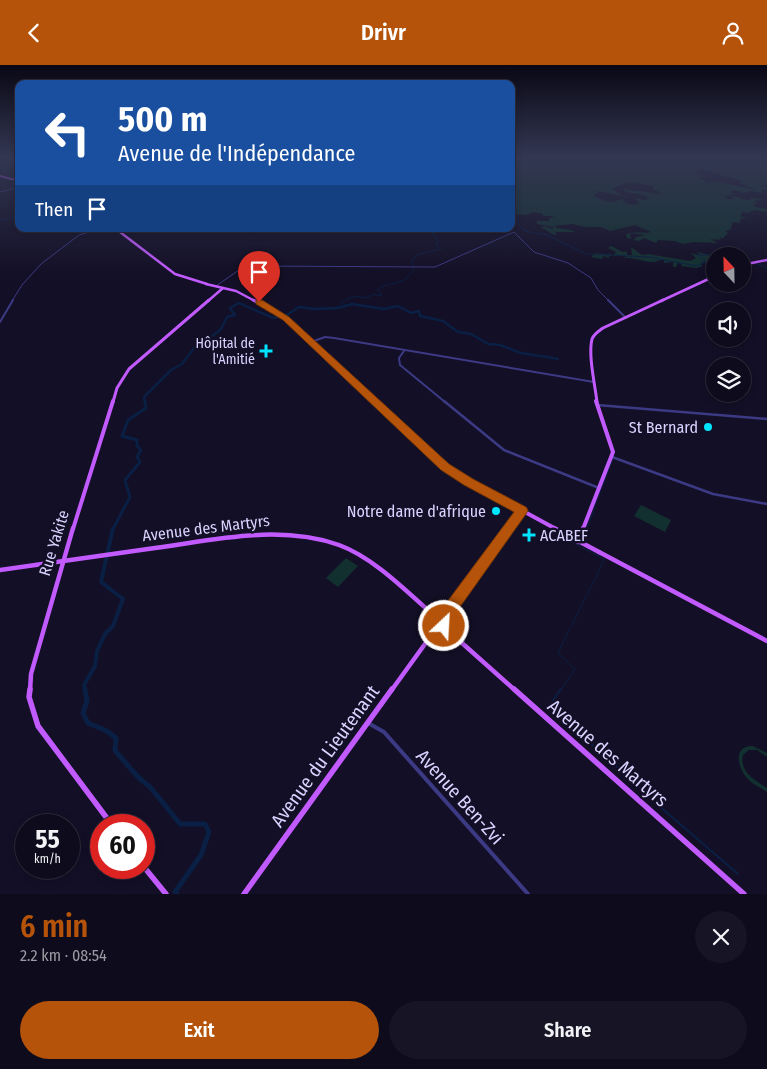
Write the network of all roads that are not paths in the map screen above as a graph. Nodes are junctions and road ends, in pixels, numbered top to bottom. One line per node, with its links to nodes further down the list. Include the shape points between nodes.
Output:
1 (90, 232): 9 (street, via 79,235 41,264 22,285)
2 (120, 232): 6 (main road, via 175,274)
3 (767, 260): 4 (main road)
4 (751, 263)
5 (706, 280): 8 (main road)
6 (216, 287): 7 (main road); 8 (street, via 239,269 254,266 436,267 514,233 534,252 568,263 591,278 598,290)
7 (223, 289): 10 (main road, via 239,293 283,316); 24 (main road, Rue Yakite, via 148,351 122,378 100,436)
8 (626, 318): 12 (main road, via 599,330 592,340)
9 (0, 322)
10 (311, 342): 11 (street, via 327,337); 17 (main road, via 437,461)
11 (404, 350): 12 (street); 16 (street, via 398,358 400,365 504,450)
12 (594, 381): 13 (main road)
13 (598, 405): 14 (street); 15 (main road)
14 (767, 419)
15 (612, 457): 16 (main road); 18 (street, via 713,494)
16 (599, 488): 23 (main road)
17 (484, 491): 19 (main road); 20 (main road)
18 (767, 504)
19 (513, 507): 20 (main road); 22 (main road)
20 (522, 511): 21 (main road); 22 (main road, Avenue du Lieutenant); 23 (main road)
21 (528, 515): 22 (main road); 23 (main road)
22 (518, 516): 26 (main road, Avenue du Lieutenant)
23 (578, 541): 28 (main road)
24 (63, 561): 25 (main road, Avenue des Martyrs); 26 (main road, Avenue des Martyrs, via 247,535 293,534 339,545 357,554); 30 (main road, Rue Yakite, via 31,674 29,697 38,726)
25 (0, 570)
26 (440, 624): 27 (main road, Avenue des Martyrs); 29 (main road, Avenue du Lieutenant)
27 (452, 635): 35 (main road, Avenue des Martyrs)
28 (767, 641)
29 (368, 723): 33 (main road, Avenue du Lieutenant); 34 (street, Avenue Ben-Zvi, via 384,731)
30 (104, 814)
31 (154, 879): 32 (main road)
32 (166, 894)
33 (244, 894)
34 (528, 894)
35 (744, 894)

